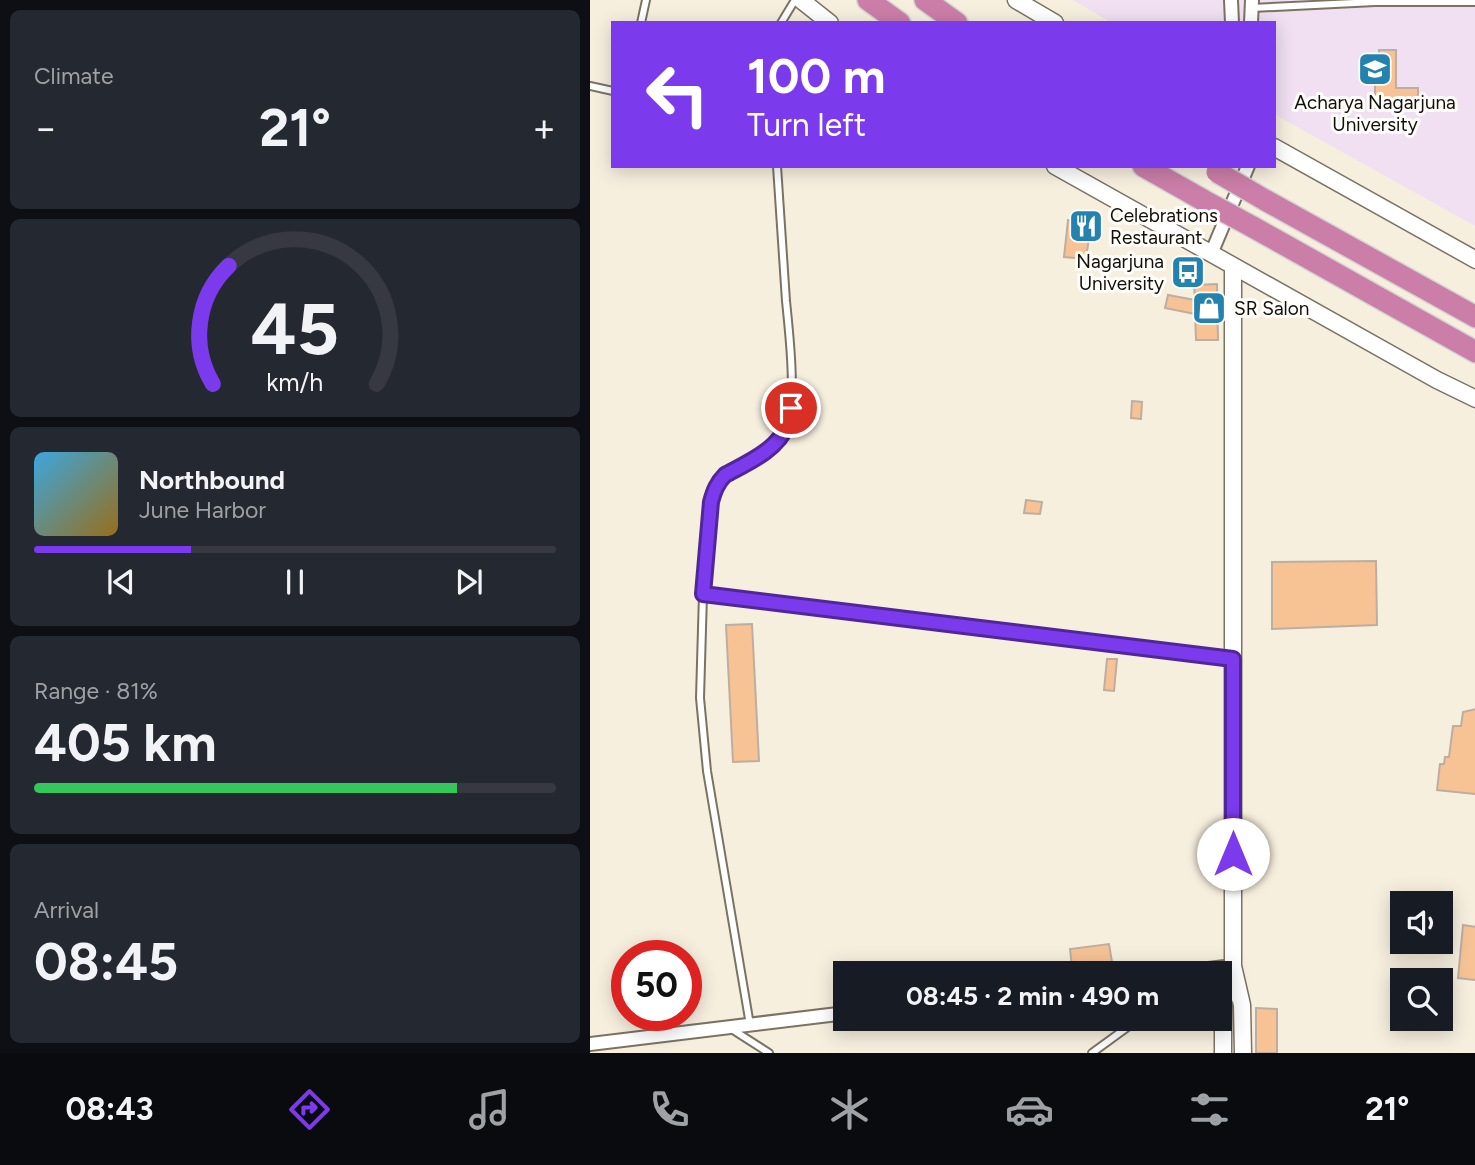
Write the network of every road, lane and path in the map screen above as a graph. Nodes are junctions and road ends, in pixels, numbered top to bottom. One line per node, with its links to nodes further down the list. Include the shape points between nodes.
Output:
1 (646, 0): 11 (lane)
2 (795, 0): 12 (lane)
3 (801, 0): 13 (main road)
4 (868, 0): 14 (highway)
5 (925, 0): 15 (highway)
6 (1016, 0): 16 (main road)
7 (1231, 0): 17 (street)
8 (1375, 1): 9 (lane); 10 (lane)
9 (1475, 2)
10 (1252, 4)
11 (641, 21)
12 (782, 21)
13 (827, 21)
14 (897, 21)
15 (954, 21)
16 (1052, 21)
17 (1232, 21)
18 (590, 86): 19 (lane)
19 (611, 91)
20 (1276, 148): 27 (main road)
21 (777, 168): 32 (lane, via 791,408 780,438 725,475 714,490)
22 (1059, 168): 26 (main road)
23 (1147, 168): 30 (highway, bridge)
24 (1246, 168): 26 (street)
25 (1212, 169): 29 (highway, bridge)
26 (1211, 254): 28 (main road)
27 (1475, 260)
28 (1233, 266): 31 (main road); 33 (main road)
29 (1475, 317)
30 (1475, 352)
31 (1475, 399)
32 (703, 594): 33 (lane); 36 (lane, via 700,698 707,771)
33 (1233, 659): 34 (main road)
34 (1233, 966): 42 (main road, via 1223,1006); 43 (main road, via 1242,1005)
35 (833, 1014): 36 (street)
36 (750, 1024): 37 (street)
37 (728, 1027): 39 (street); 40 (lane)
38 (1122, 1031): 41 (lane)
39 (590, 1044)
40 (769, 1053)
41 (1092, 1053)
42 (1223, 1053)
43 (1243, 1053)

